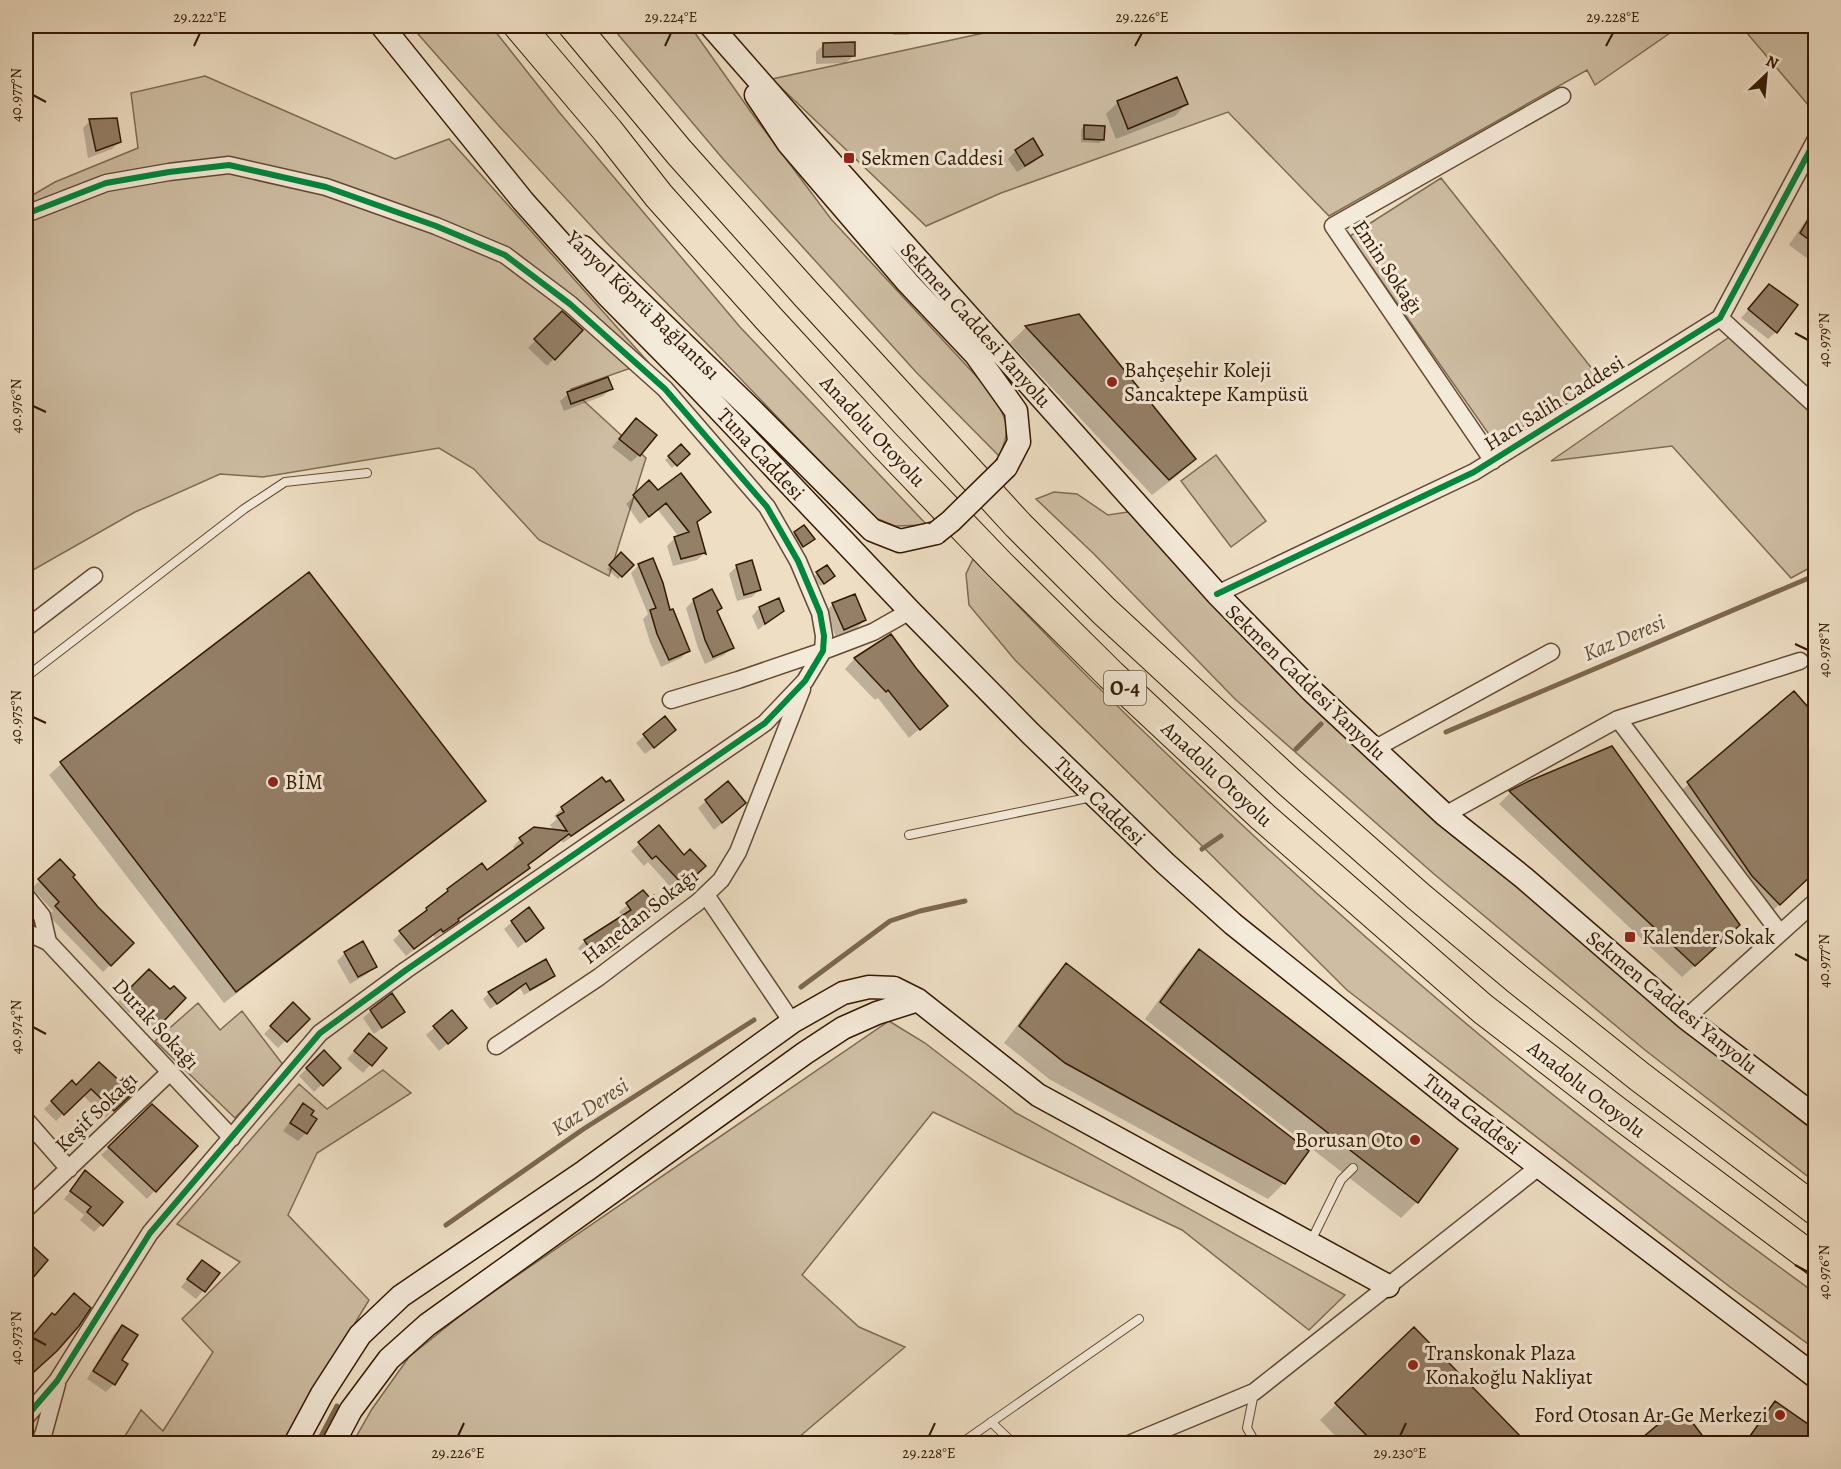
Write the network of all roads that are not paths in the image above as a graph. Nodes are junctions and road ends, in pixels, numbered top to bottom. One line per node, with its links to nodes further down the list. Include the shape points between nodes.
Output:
1 (382, 26): 6 (main road)
2 (519, 26): 48 (highway, Anadolu Otoyolu / O-4, via 660,196 885,446 1111,675 1263,818 1483,1009)
3 (574, 26): 46 (highway, Anadolu Otoyolu / O-4, via 679,152 827,317 1018,525 1104,610 1289,782 1436,911 1640,1077)
4 (711, 26): 6 (main road, Yanyol Köprü Bağlantısı, bridge, via 788,143 908,283 976,355 1016,411 1019,442 1006,467 936,533 900,541 872,530); 14 (main road, Sekmen Caddesi Yanyolu)
5 (1562, 96): 11 (street, Emin Sokağı, via 1333,226)
6 (470, 134): 15 (main road, Tuna Caddesi, via 523,201 608,295)
7 (1815, 139): 9 (street)
8 (26, 214): 17 (street, via 106,183 229,165 326,187 505,255 570,304 665,389 767,507 798,561 820,613 825,636)
9 (1720, 318): 10 (street); 11 (street, Hacı Salih Caddesi)
10 (1814, 401)
11 (1493, 460): 14 (street, Hacı Salih Caddesi)
12 (367, 473): 20 (lane, via 285,482 244,509)
13 (94, 576): 16 (street)
14 (1217, 594): 24 (main road, Sekmen Caddesi Yanyolu)
15 (910, 611): 17 (street, via 873,632); 25 (main road, Tuna Caddesi)
16 (26, 628)
17 (823, 651): 21 (street); 22 (street)
18 (1551, 652): 24 (street)
19 (1800, 661): 23 (street)
20 (26, 677)
21 (806, 681): 28 (street, Hanedan Sokağı, via 738,852 721,880); 41 (street, via 765,723 406,970 320,1034)
22 (670, 700)
23 (1618, 719): 26 (street); 32 (street)
24 (1374, 749): 26 (main road, Sekmen Caddesi Yanyolu)
25 (1095, 796): 27 (lane); 42 (main road, Tuna Caddesi, via 1233,924)
26 (1446, 815): 35 (main road, Sekmen Caddesi Yanyolu)
27 (909, 835)
28 (706, 894): 36 (street); 37 (street, Hanedan Sokağı, via 599,977)
29 (26, 896): 33 (street, Durak Sokağı, via 42,916)
30 (1815, 901): 32 (street)
31 (26, 932): 33 (street, Durak Sokağı)
32 (1780, 933): 35 (street)
33 (48, 942): 38 (street, Durak Sokağı)
34 (918, 1000): 36 (main road, via 894,988 869,987 843,993); 47 (main road, via 1038,1095); 58 (main road, via 843,1028 805,1053 427,1325 389,1359 351,1410)
35 (1686, 1018): 39 (main road, Sekmen Caddesi Yanyolu)
36 (792, 1022): 57 (main road, via 585,1171 401,1296 360,1335)
37 (496, 1046)
38 (170, 1072): 41 (street, Durak Sokağı); 44 (street, Keşif Sokağı)
39 (1815, 1117)
40 (26, 1120): 44 (street)
41 (232, 1138): 52 (street, via 150,1233)
42 (1540, 1166): 49 (street); 51 (main road, Tuna Caddesi)
43 (1353, 1168): 47 (lane, via 1341,1180)
44 (69, 1169): 45 (street, Keşif Sokağı)
45 (26, 1209)
46 (1815, 1210)
47 (1309, 1244): 49 (main road)
48 (1815, 1261)
49 (1388, 1286): 53 (street)
50 (1139, 1319): 55 (lane)
51 (1815, 1377)
52 (57, 1381): 54 (street); 56 (street)
53 (1254, 1392): 61 (street); 62 (lane, via 1247,1428)
54 (26, 1417)
55 (991, 1422): 59 (lane); 60 (lane)
56 (39, 1443)
57 (295, 1443)
58 (333, 1443)
59 (960, 1443)
60 (1014, 1443)
61 (1133, 1443)
62 (1256, 1443)

